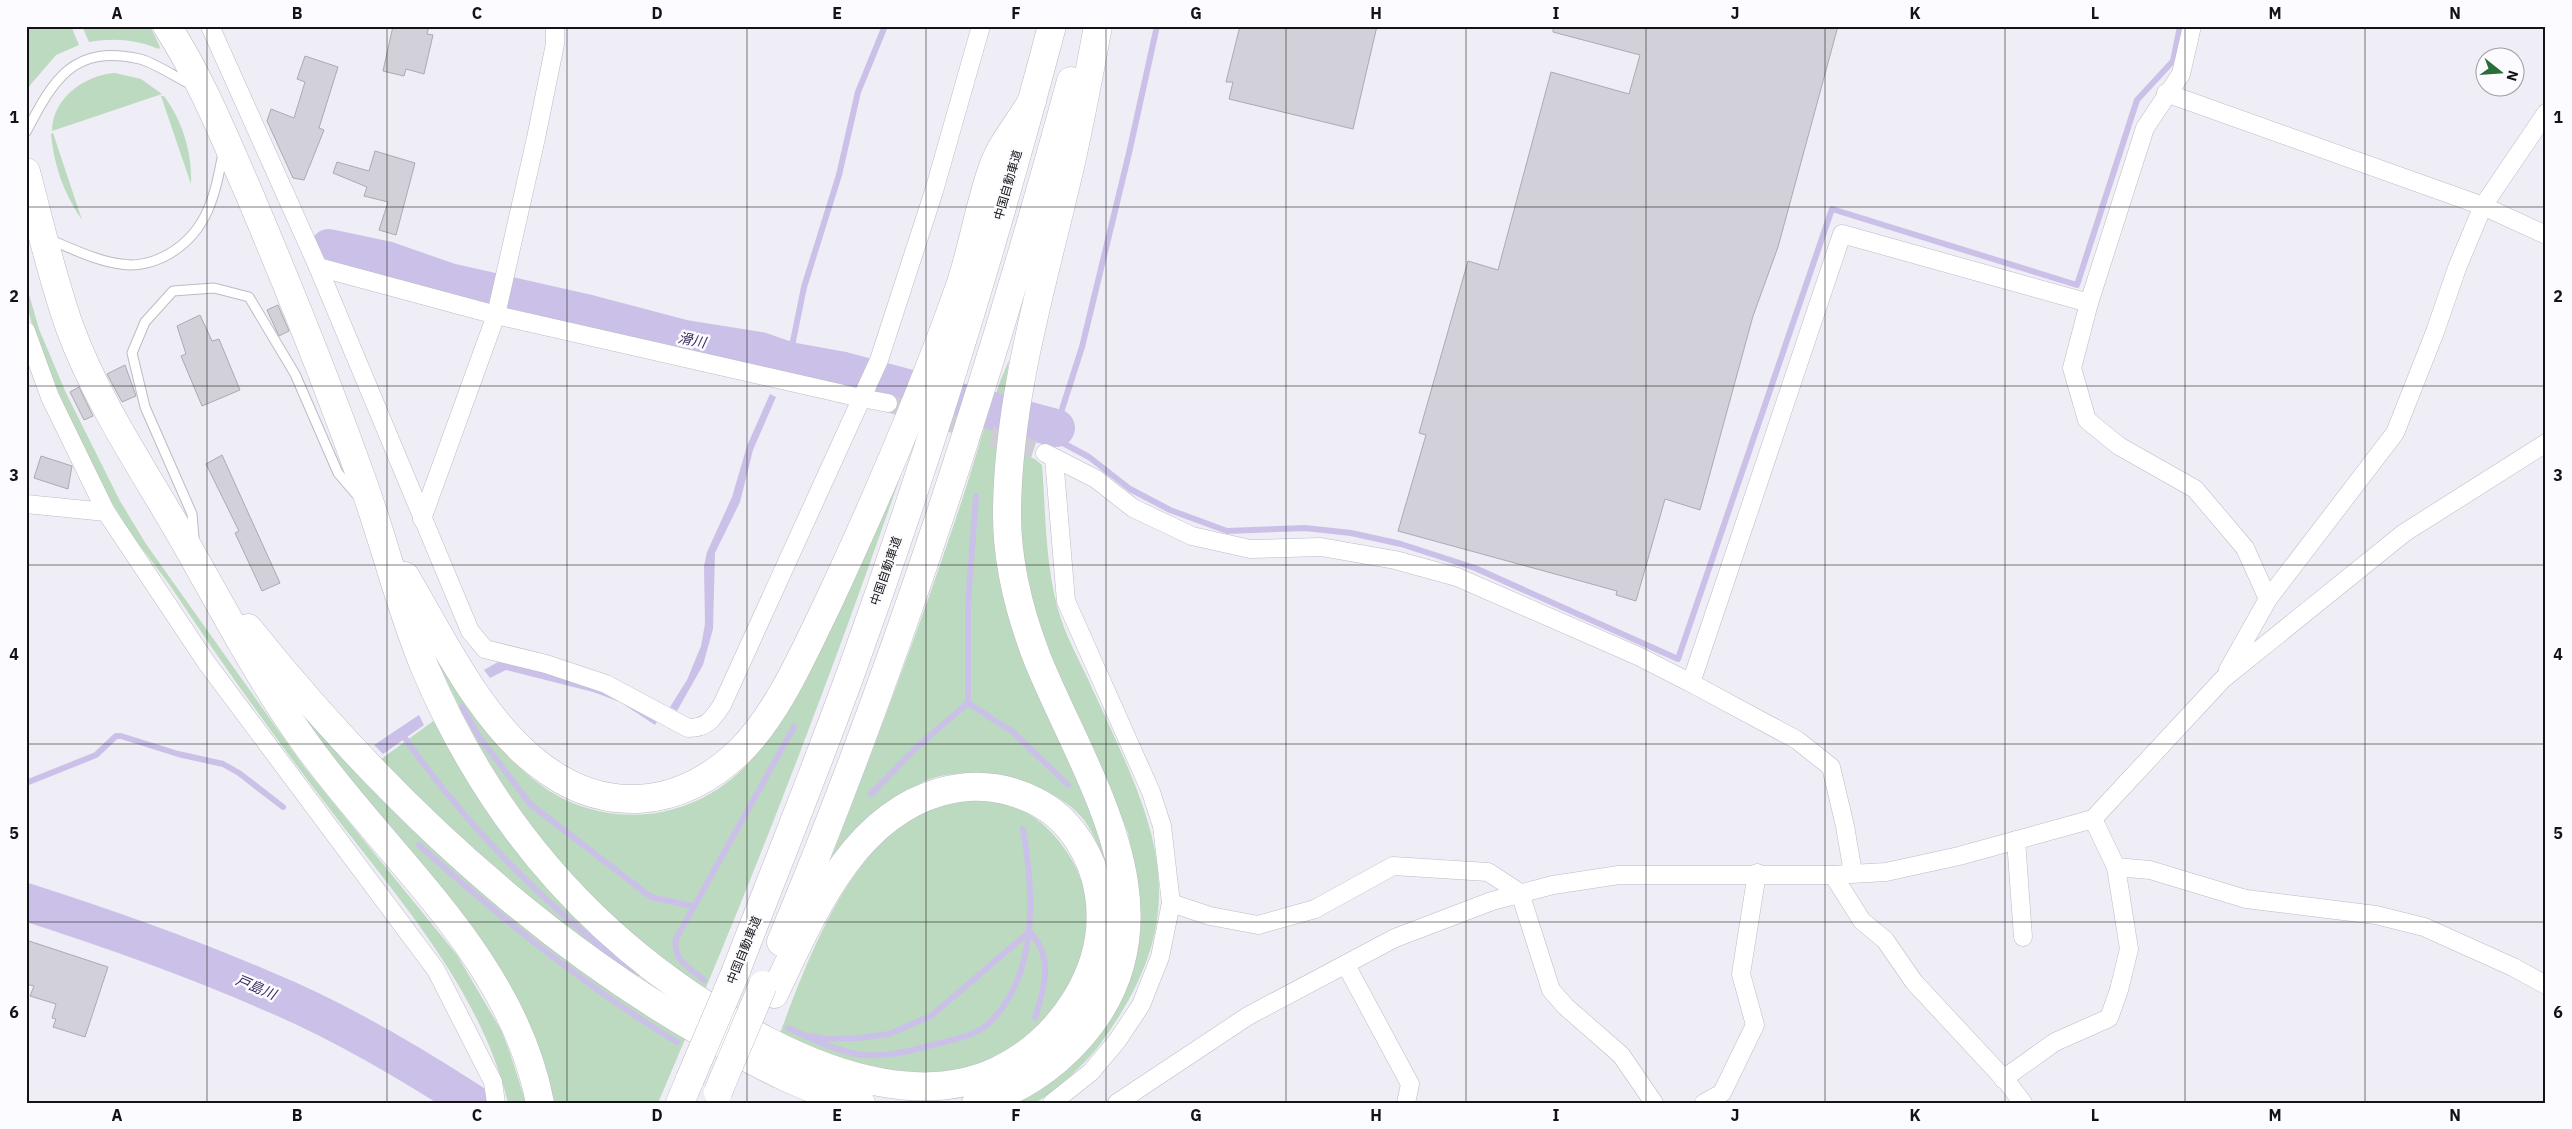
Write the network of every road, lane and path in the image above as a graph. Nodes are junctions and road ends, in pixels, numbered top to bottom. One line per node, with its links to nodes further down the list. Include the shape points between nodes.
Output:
1 (210, 26): 19 (street)
2 (555, 26): 21 (street, via 555,44 536,138)
3 (981, 26): 23 (street, via 934,191 879,360)
4 (1052, 26): 11 (highway, 中国自動車道)
5 (1085, 26): 45 (highway, via 1010,292 939,518)
6 (1098, 26): 52 (highway, via 1069,170 1020,381 1012,428 1007,512 1010,552 1025,621 1038,658 1100,794 1117,845 1126,899 1122,951 1115,978 1103,1004 1072,1046 1052,1064 1008,1092)
7 (2192, 26): 10 (street, via 2181,74)
8 (171, 30): 9 (highway)
9 (201, 89): 13 (lane, via 142,59 95,56 62,74); 14 (highway)
10 (2166, 93): 16 (street); 20 (street, via 2145,128)
11 (1032, 101): 29 (highway, via 994,164 960,283 928,373 890,466 821,617 776,702 759,727 741,749 696,785 648,798 624,799 576,787 536,763 497,721 476,692); 47 (highway, 中国自動車道, bridge, via 965,330 852,668 736,971)
12 (2546, 113): 16 (street)
13 (26, 132)
14 (226, 141): 18 (lane, via 206,217 186,244 155,262 121,264); 29 (highway, via 297,305)
15 (26, 172): 18 (highway)
16 (2483, 206): 17 (street); 31 (street, via 2395,433)
17 (2546, 235)
18 (43, 237): 30 (highway, via 70,328 100,397)
19 (318, 267): 21 (street); 28 (street)
20 (2089, 303): 31 (street, via 2072,368 2087,420 2119,446 2195,489 2245,548); 33 (street, via 1842,234)
21 (496, 314): 23 (street); 28 (street)
22 (26, 331): 27 (street, via 50,397)
23 (861, 398): 24 (street); 28 (street, via 722,705 711,723 700,728 688,728 606,684 546,664 484,649 470,631)
24 (888, 403)
25 (2546, 443): 32 (street, via 2404,533)
26 (26, 504): 27 (street)
27 (106, 512): 49 (street, via 206,662 436,970 493,1082)
28 (422, 519)
29 (377, 525): 30 (lane, via 338,473 295,374 249,297 214,288 173,291 145,322 132,353 146,407 192,514); 45 (highway, via 409,624 445,711 498,802 547,868 605,930 639,959 705,1006 787,1051 820,1065 876,1081 926,1086 973,1080 1015,1061 1054,1030 1082,988 1098,939 1101,916 1093,869 1072,830 1040,803 1002,790 977,786 931,795 906,807 864,839 826,892)
30 (195, 561): 50 (highway, via 247,654 303,739 459,932 486,972 523,1047); 51 (highway, via 320,714 371,769 431,829 545,927 646,998 731,1049 771,1071)
31 (2268, 599): 32 (street)
32 (2223, 679): 34 (street)
33 (1691, 683): 38 (street, via 1797,740 1831,767); 41 (street, via 1629,652 1457,577 1395,560 1322,547 1250,549 1192,536 1133,508 1096,478 1049,456 1066,602 1151,792 1162,826)
34 (2093, 819): 35 (street); 36 (street)
35 (2016, 840): 38 (street, via 1934,863 1886,872); 42 (street)
36 (2116, 867): 44 (street, via 2150,870 2246,899 2376,915 2424,927); 46 (street, via 2129,949 2109,1018 2055,1042)
37 (1757, 873): 39 (street); 40 (street, via 1619,875); 57 (street, via 1741,974 1755,1025 1722,1093)
38 (1853, 873): 39 (street)
39 (1833, 875): 46 (street, via 1862,921 1885,940 1914,982)
40 (1520, 893): 41 (street, via 1488,872 1393,866 1315,909 1258,925 1210,916); 43 (street, via 1395,938); 56 (street, via 1551,990 1621,1055)
41 (1171, 903): 53 (street, via 1160,957 1140,1005 1117,1041 1090,1072)
42 (2023, 938)
43 (1346, 965): 54 (street, via 1248,1016); 55 (street, via 1410,1084)
44 (2546, 985)
45 (768, 990): 48 (highway, bridge)
46 (2003, 1079): 58 (street)
47 (685, 1091)
48 (720, 1098)
49 (496, 1103)
50 (540, 1103)
51 (861, 1103)
52 (976, 1103)
53 (1052, 1103)
54 (1116, 1103)
55 (1406, 1103)
56 (1654, 1103)
57 (1704, 1103)
58 (2023, 1103)

